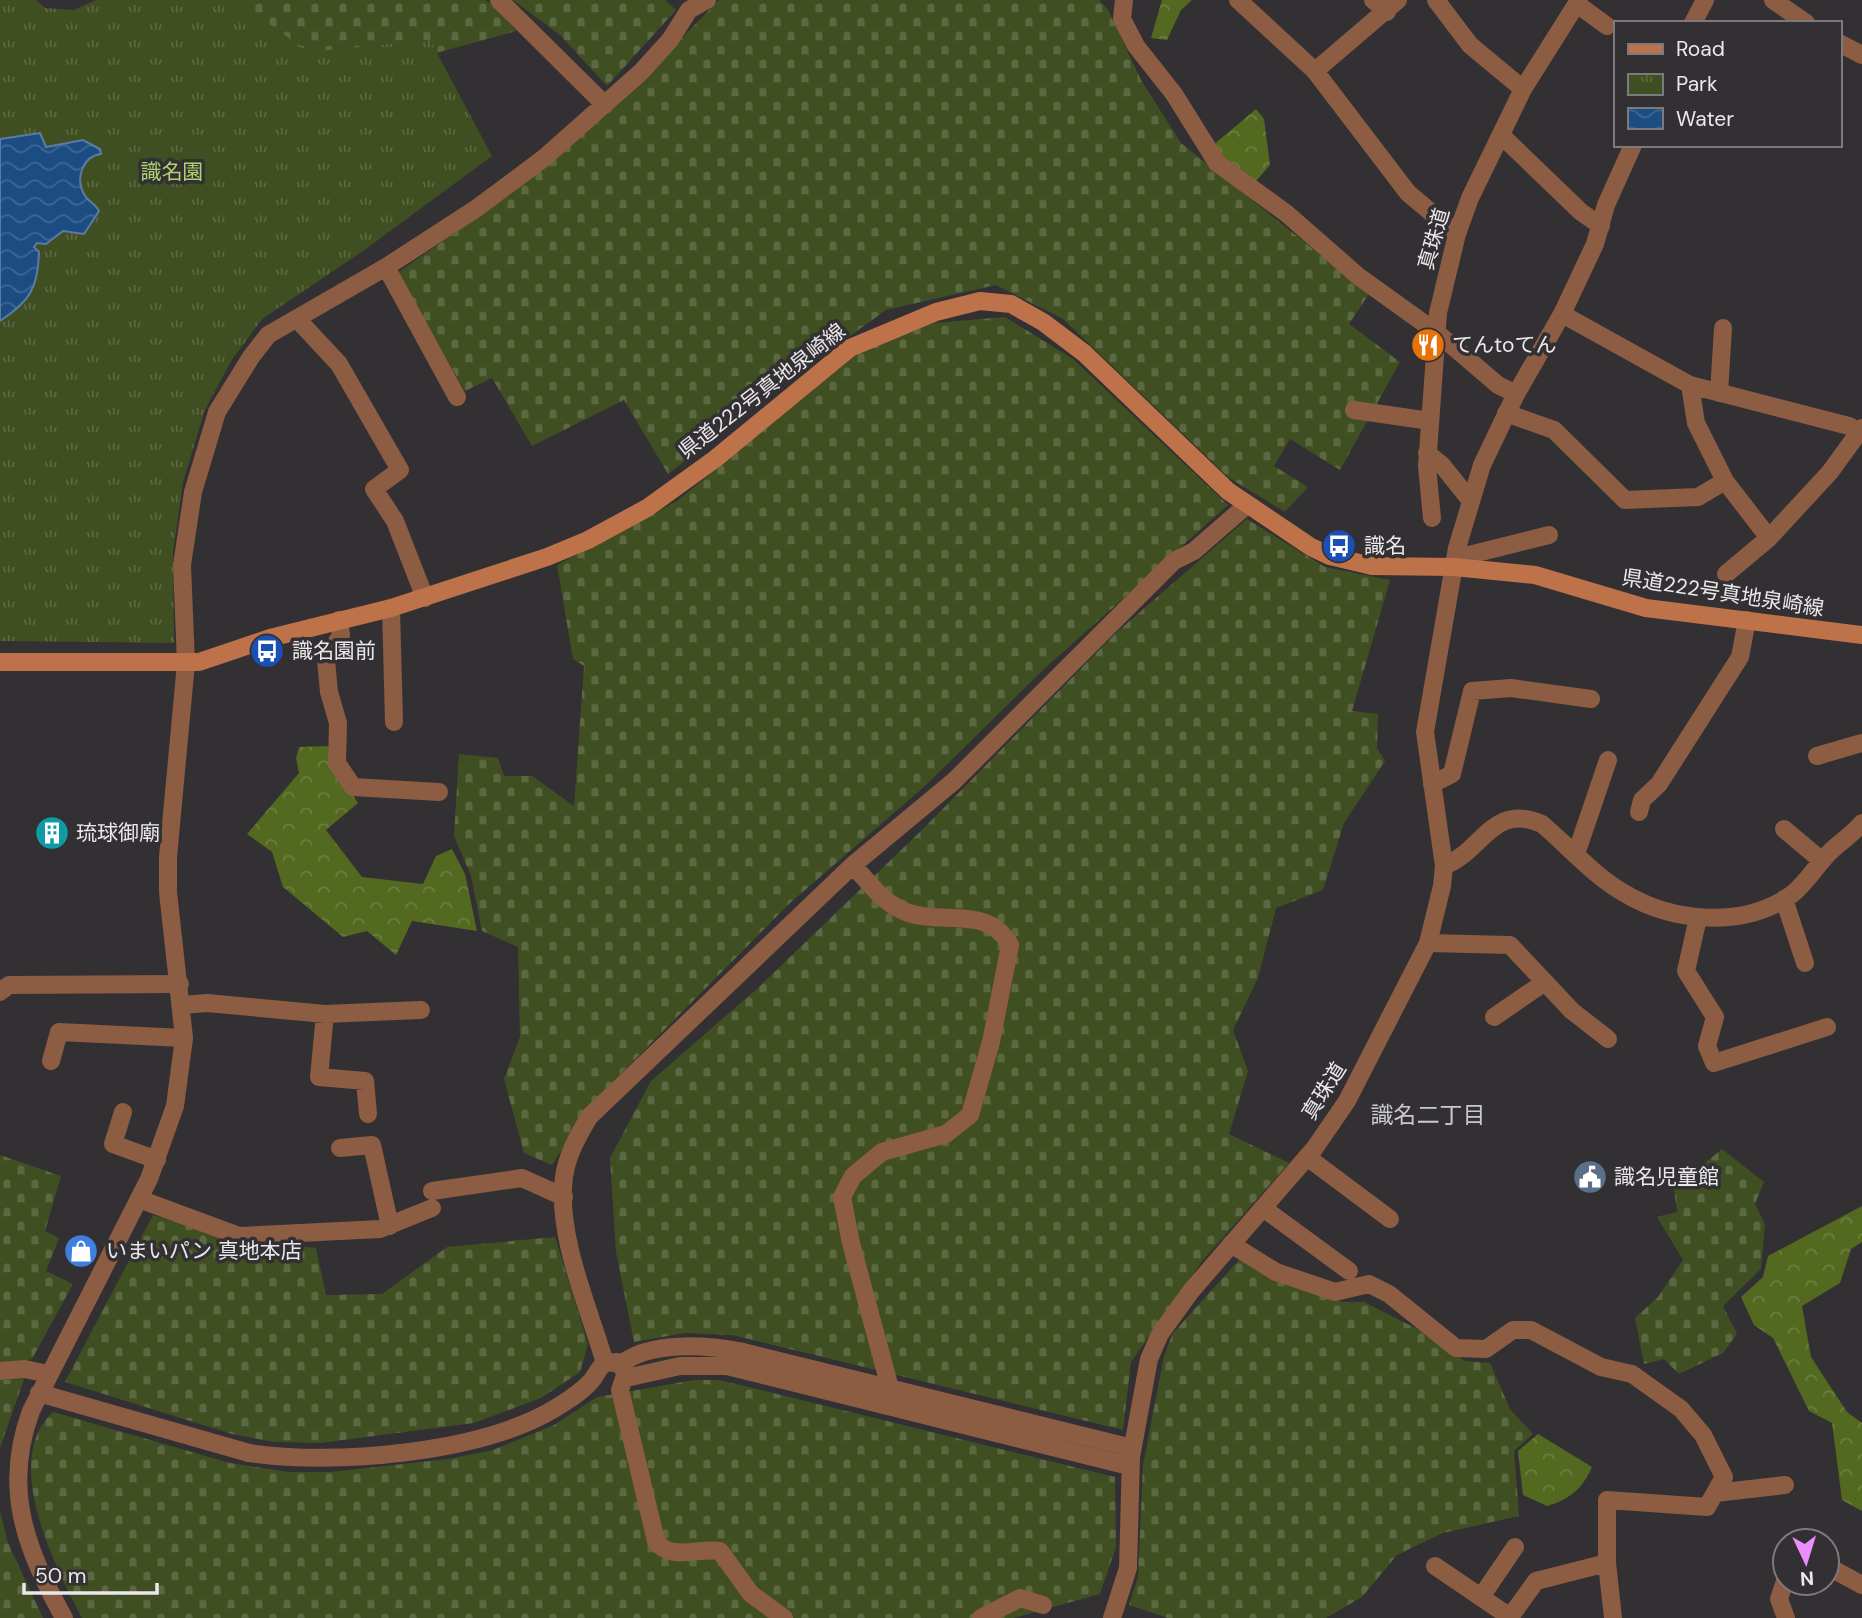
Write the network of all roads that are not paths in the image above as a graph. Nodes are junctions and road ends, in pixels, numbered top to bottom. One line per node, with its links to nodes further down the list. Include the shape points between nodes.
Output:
1 (499, 0): 18 (street)
2 (707, 0): 10 (street)
3 (1124, 0): 27 (street, via 1122,19 1136,46 1174,94 1217,163)
4 (1238, 0): 16 (street)
5 (1436, 0): 17 (street, via 1470,45)
6 (1705, 0): 11 (street)
7 (1773, 0): 12 (street)
8 (1578, 2): 13 (street); 17 (street, 真珠道)
9 (1386, 4): 16 (street)
10 (684, 5): 18 (street, via 670,40)
11 (1694, 21)
12 (1803, 21)
13 (1607, 26)
14 (1841, 44): 15 (street)
15 (1862, 55)
16 (1315, 71): 22 (street, via 1408,193)
17 (1523, 89): 19 (street, 真珠道)
18 (605, 105): 23 (street, via 477,208)
19 (1501, 135): 21 (street); 22 (street, 真珠道, via 1469,198)
20 (1632, 147): 21 (street, 真珠道)
21 (1601, 226): 24 (street, 真珠道)
22 (1457, 234): 27 (street, 真珠道)
23 (386, 267): 25 (street); 31 (street)
24 (1562, 314): 28 (street); 30 (street, 真珠道)
25 (297, 319): 45 (street, via 339,364 400,470 374,489 395,521); 51 (street, via 268,335 251,357 218,412 202,452 181,565)
26 (1723, 328): 29 (street)
27 (1436, 332): 30 (street, via 1498,385); 34 (street, 真珠道)
28 (1690, 385): 29 (street); 37 (street, via 1696,423)
29 (1719, 393): 35 (street)
30 (1516, 394): 33 (street, 真珠道)
31 (457, 397)
32 (1354, 410): 34 (street)
33 (1506, 413): 37 (street, via 1554,430 1625,500 1698,497); 38 (street, 真珠道)
34 (1430, 421): 36 (street, 真珠道)
35 (1860, 430): 42 (street, via 1830,472)
36 (1427, 453): 38 (street); 40 (street, 真珠道)
37 (1725, 481): 42 (street)
38 (1470, 500): 43 (street, 真珠道)
39 (1247, 505): 43 (main road, 県道222号真地泉崎線, via 1311,547 1348,562); 45 (main road, 県道222号真地泉崎線, via 1084,353 1043,322 1011,304 968,302 850,348 715,459 617,524 547,557); 64 (street, via 1194,551 1174,561 954,781)
40 (1432, 518)
41 (1549, 535): 43 (street, via 1469,555)
42 (1769, 538): 44 (street)
43 (1454, 567): 48 (main road, 県道222号真地泉崎線, via 1535,575 1646,608); 57 (street, 真珠道, via 1425,732)
44 (1726, 574)
45 (425, 598): 46 (main road, 県道222号真地泉崎線)
46 (391, 608): 47 (main road, 県道222号真地泉崎線); 53 (street)
47 (339, 620): 51 (main road, 県道222号真地泉崎線); 58 (street, via 341,635 326,660 338,723 337,763 353,787)
48 (1747, 620): 49 (main road, 県道222号真地泉崎線); 59 (street, via 1740,657 1659,784 1642,800)
49 (1862, 635)
50 (0, 662): 51 (main road, 県道222号真地泉崎線)
51 (186, 663): 71 (street, via 168,857)
52 (1591, 699): 57 (street, via 1511,688 1472,691 1452,774)
53 (394, 722)
54 (1862, 743): 55 (street)
55 (1817, 755)
56 (1608, 760): 62 (street)
57 (1432, 784): 65 (street, 真珠道)
58 (439, 792)
59 (1639, 812)
60 (1862, 823): 63 (street)
61 (1784, 829): 63 (street)
62 (1576, 854): 65 (street, via 1542,824 1529,818 1513,819 1496,823 1457,862); 67 (street, via 1622,892 1650,907)
63 (1822, 861): 66 (street)
64 (853, 865): 86 (street, via 589,1117 572,1146 563,1178); 96 (street, via 883,899 908,913 982,921 1002,930 1010,945 991,1042 970,1115 946,1134 882,1152 853,1176 842,1197)
65 (1444, 866): 68 (street, 真珠道)
66 (1784, 899): 67 (street, via 1743,914); 69 (street)
67 (1698, 918): 77 (street, via 1686,971 1715,1017 1707,1046 1714,1063)
68 (1428, 943): 70 (street, via 1510,945); 84 (street, 真珠道, via 1348,1101)
69 (1805, 963)
70 (1545, 982): 76 (street); 79 (street)
71 (180, 984): 72 (street, via 9,985); 73 (street)
72 (0, 992)
73 (182, 1004): 75 (street); 78 (street)
74 (421, 1010): 75 (street)
75 (325, 1014): 82 (street, via 319,1077 365,1082)
76 (1494, 1017)
77 (1827, 1027)
78 (184, 1038): 80 (street, via 59,1032); 85 (street, via 175,1106)
79 (1608, 1039)
80 (51, 1061)
81 (123, 1112): 85 (street, via 113,1144)
82 (368, 1114)
83 (340, 1147): 90 (street, via 372,1145)
84 (1307, 1157): 88 (street, 真珠道); 89 (street)
85 (157, 1160): 87 (street)
86 (564, 1197): 90 (street, via 522,1178 432,1200); 93 (street, via 566,1232)
87 (139, 1199): 90 (street, via 239,1236); 95 (street)
88 (1263, 1208): 91 (street, 真珠道); 92 (street)
89 (1390, 1219)
90 (390, 1226)
91 (1231, 1244): 98 (street, 真珠道, via 1160,1334 1149,1359); 100 (street, via 1276,1272 1335,1292 1369,1284 1389,1294 1456,1348 1486,1349 1513,1330 1531,1329 1601,1367 1632,1374 1681,1409 1703,1435 1724,1477)
92 (1349, 1271)
93 (617, 1368): 96 (street, via 628,1359 661,1350 721,1348); 97 (street, via 509,1430 453,1443 329,1458 249,1453); 98 (street, via 727,1366 1121,1464); 110 (street, via 656,1541 672,1553 720,1551 751,1594)
94 (0, 1371): 95 (street)
95 (48, 1374): 97 (street)
96 (890, 1388): 98 (street, via 1124,1446)
97 (39, 1393): 109 (street, via 20,1438 17,1495 28,1544)
98 (1131, 1457): 112 (street, 真珠道, via 1128,1568)
99 (1785, 1485): 100 (street)
100 (1715, 1493): 102 (street, via 1707,1507 1607,1500)
101 (1515, 1547): 106 (street)
102 (1607, 1563): 106 (street, via 1536,1581 1510,1616); 113 (street)
103 (1435, 1566): 106 (street)
104 (1841, 1574): 105 (street)
105 (1862, 1585)
106 (1481, 1597)
107 (1780, 1597): 114 (street)
108 (1043, 1605): 111 (street, via 1020,1598)
109 (64, 1618)
110 (783, 1618)
111 (981, 1618)
112 (1112, 1618)
113 (1613, 1618)
114 (1786, 1618)

